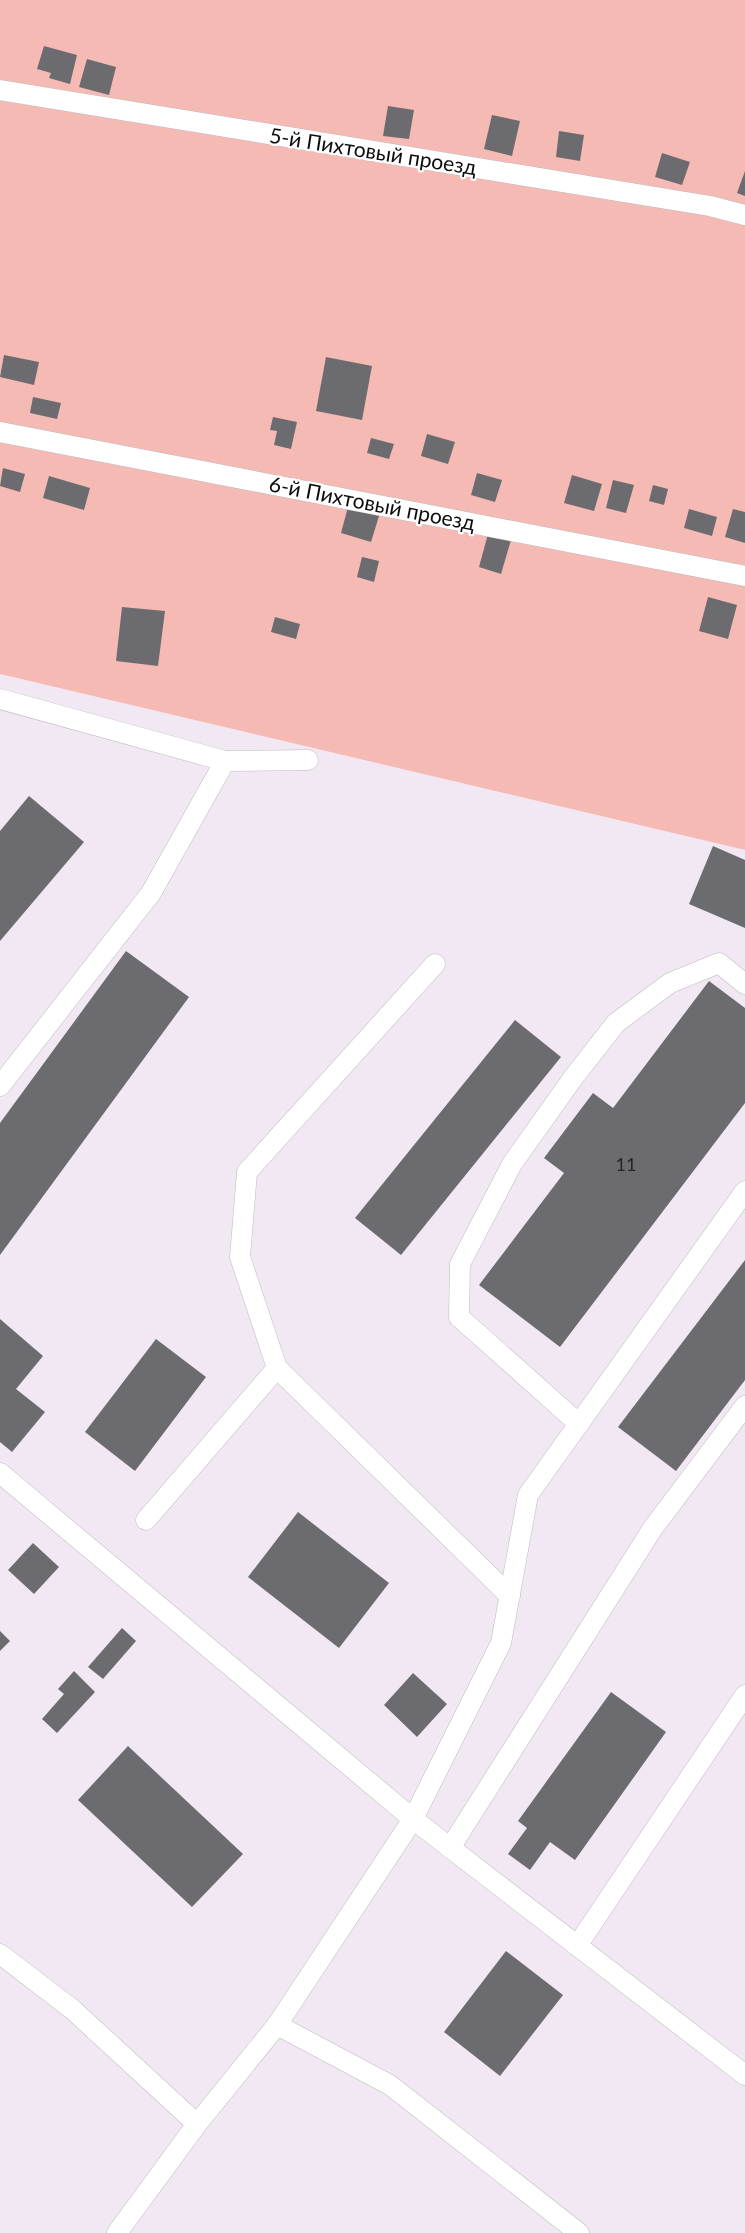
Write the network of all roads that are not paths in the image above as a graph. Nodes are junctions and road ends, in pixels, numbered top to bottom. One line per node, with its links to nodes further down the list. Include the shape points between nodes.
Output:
1 (0, 90): 2 (lane, 5-й Пихтовый проезд, via 710,206)
2 (745, 215)
3 (0, 432): 4 (lane, 6-й Пихтовый проезд)
4 (745, 576)
5 (0, 699): 7 (lane)
6 (308, 760): 7 (lane)
7 (225, 761): 10 (lane, via 152,893)
8 (435, 964): 12 (lane, via 247,1172 240,1257)
9 (745, 984): 14 (lane, via 719,963 669,983 616,1023 512,1164 460,1264 459,1317)
10 (0, 1086)
11 (745, 1191): 14 (lane)
12 (277, 1368): 16 (lane); 17 (lane)
13 (745, 1406): 20 (lane, via 653,1528)
14 (579, 1424): 17 (lane, via 528,1495)
15 (0, 1473): 19 (lane)
16 (147, 1520)
17 (510, 1596): 19 (lane, via 501,1643)
18 (745, 1695): 21 (lane)
19 (412, 1819): 20 (lane); 23 (lane)
20 (450, 1848): 21 (lane)
21 (578, 1946): 24 (lane)
22 (0, 1954): 25 (lane, via 72,2009)
23 (277, 2025): 25 (lane); 27 (lane, via 390,2085)
24 (745, 2075)
25 (196, 2124): 26 (lane)
26 (117, 2233)
27 (579, 2233)

